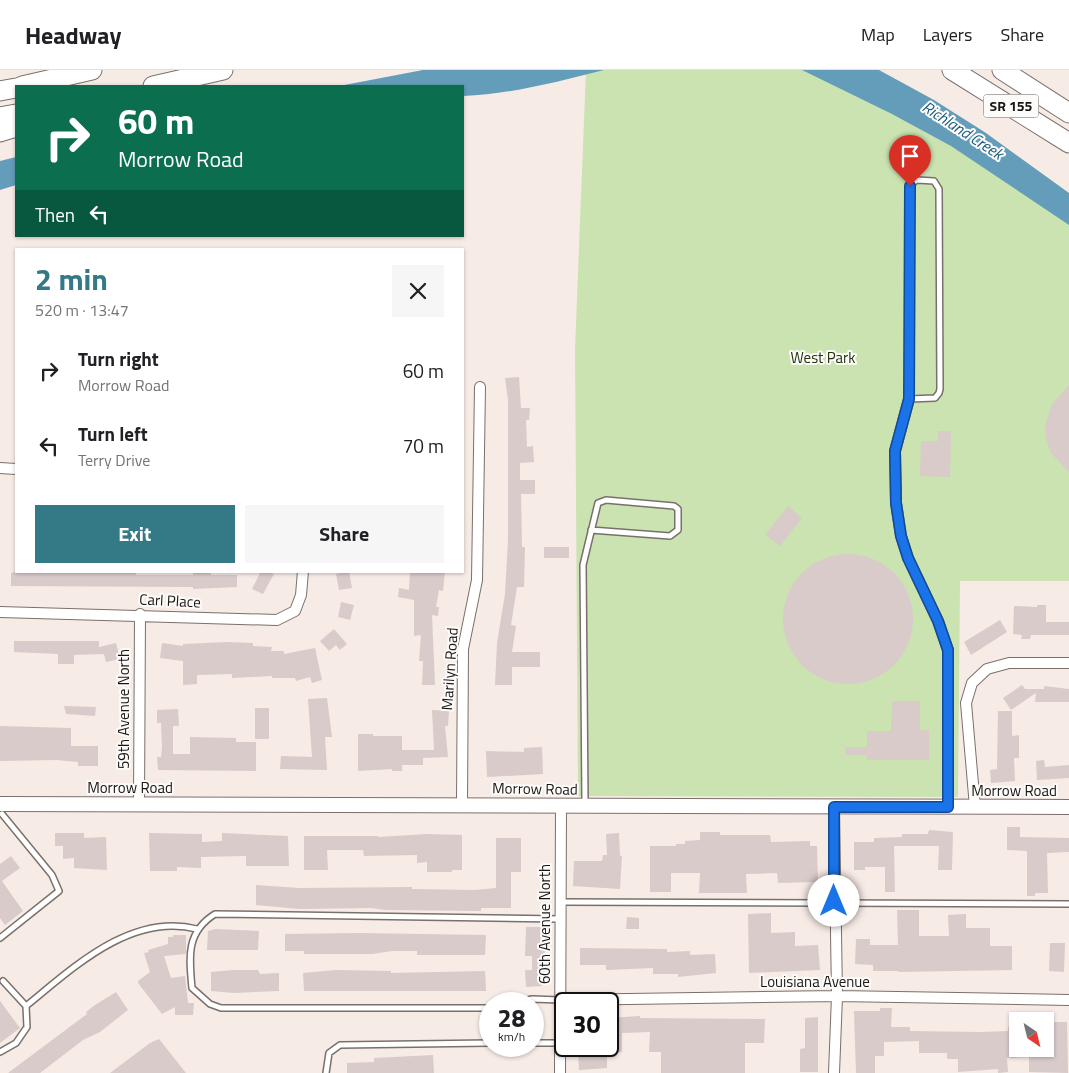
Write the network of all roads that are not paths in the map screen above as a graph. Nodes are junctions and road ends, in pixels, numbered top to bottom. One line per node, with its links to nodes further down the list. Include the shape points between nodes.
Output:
1 (92, 70): 5 (highway)
2 (223, 70): 6 (highway)
3 (952, 70): 14 (highway, SR 155)
4 (1002, 70): 9 (highway, SR 155)
5 (26, 85)
6 (157, 85)
7 (15, 88): 8 (highway)
8 (0, 91)
9 (1069, 113)
10 (15, 114): 11 (highway)
11 (0, 117)
12 (15, 127): 13 (highway)
13 (0, 132)
14 (1069, 143)
15 (480, 388): 25 (street, Marilyn Road, via 477,580 463,649)
16 (909, 399): 16 (lane, via 909,190 914,182 934,181 939,189 940,394 935,398); 29 (street, via 895,451 896,503 908,558 948,650)
17 (0, 468): 18 (street)
18 (15, 469)
19 (591, 530): 19 (lane, via 598,503 602,500 674,506 680,514 678,530 670,536); 27 (lane, via 583,565)
20 (303, 573): 22 (street, Carl Place, via 301,595 295,611 278,620)
21 (0, 612): 22 (street, Carl Place)
22 (140, 614): 24 (street, 59th Avenue North)
23 (1069, 663): 30 (street, via 1009,663 987,669 972,683 966,703)
24 (139, 804): 25 (street, Morrow Road); 32 (street, Morrow Road, via 16,804)
25 (462, 804): 26 (street, Morrow Road)
26 (561, 806): 27 (street, Morrow Road); 34 (street, 60th Avenue North)
27 (585, 806): 28 (street, Morrow Road)
28 (834, 807): 29 (street, Morrow Road); 33 (street)
29 (948, 807): 30 (street, Morrow Road)
30 (975, 807): 31 (street, Morrow Road)
31 (1069, 807)
32 (1, 811): 38 (lane, via 52,875 59,891)
33 (834, 901): 34 (lane); 35 (lane); 41 (street)
34 (561, 902): 36 (street, 60th Avenue North)
35 (1069, 904)
36 (561, 919): 37 (lane, via 215,914 202,922); 40 (street, 60th Avenue North)
37 (197, 930): 44 (lane, via 165,926 140,931 99,949); 45 (lane, via 193,936 190,966 192,988 210,1004 222,1008)
38 (0, 938)
39 (3, 981): 44 (lane)
40 (560, 992)
41 (837, 996): 42 (street, Louisiana Avenue); 43 (street, Louisiana Avenue); 51 (street)
42 (619, 999)
43 (1069, 1000)
44 (26, 1006): 47 (lane, via 26,1028 16,1043)
45 (479, 1008)
46 (479, 1043): 49 (lane, via 340,1044 329,1053)
47 (0, 1052)
48 (560, 1057): 50 (street, 60th Avenue North)
49 (326, 1073)
50 (560, 1073)
51 (834, 1073)

